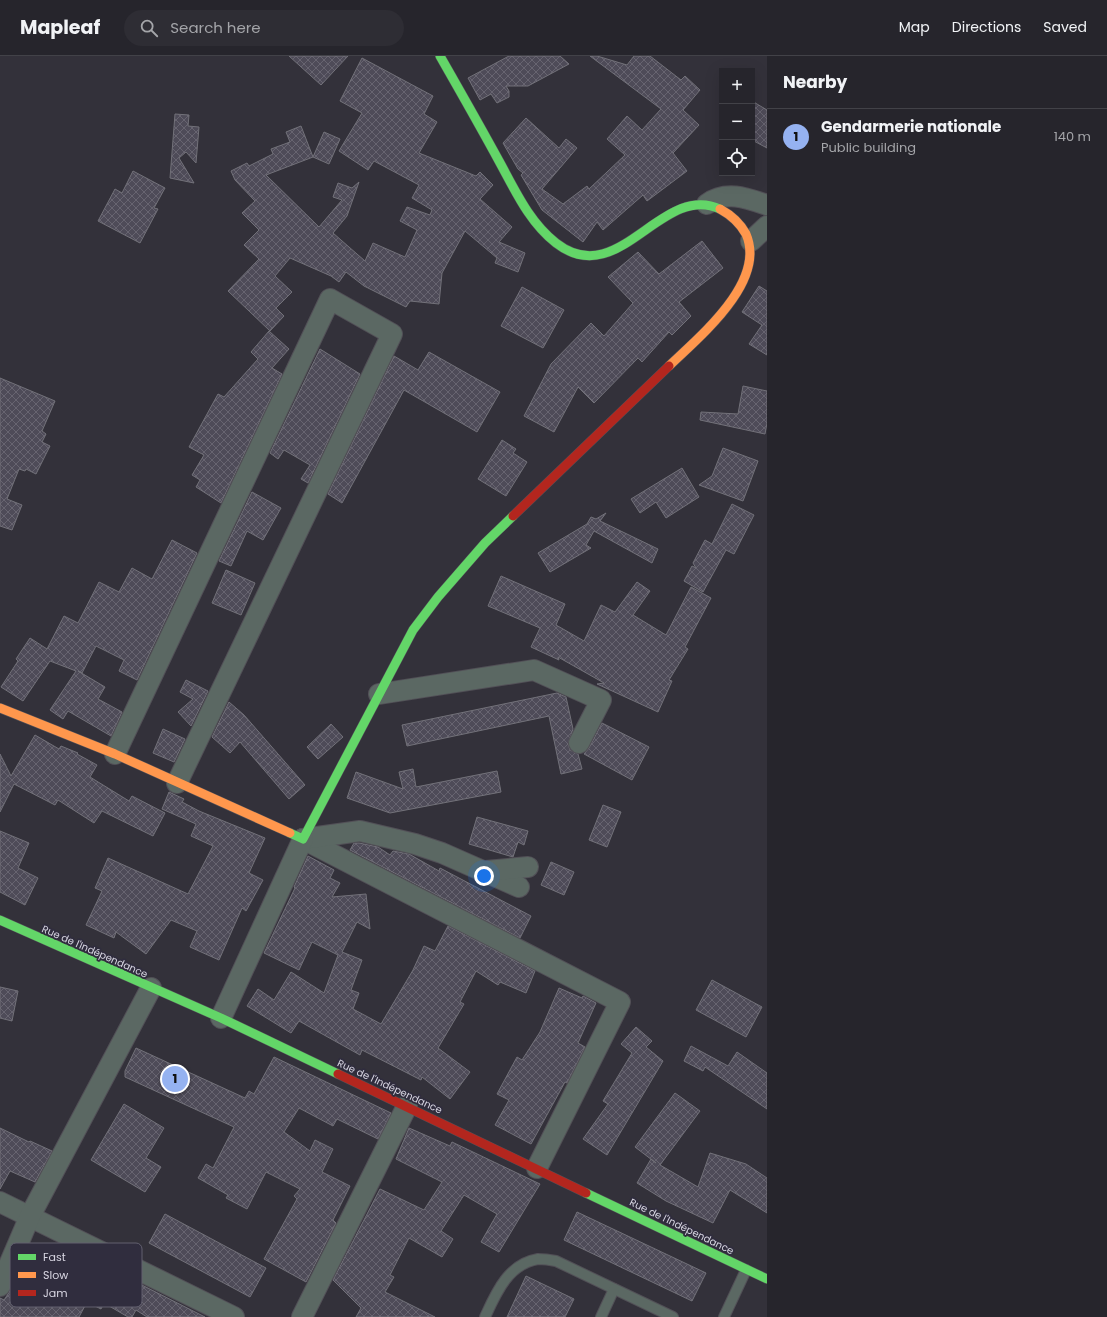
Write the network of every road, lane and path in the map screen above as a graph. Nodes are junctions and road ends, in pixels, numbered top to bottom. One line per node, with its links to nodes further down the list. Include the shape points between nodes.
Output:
1 (440, 56): 2 (main road, via 529,214 546,236 567,251 595,256 613,251 633,240 667,214 693,205)
2 (708, 204): 3 (street, via 716,197 726,196); 5 (main road, via 723,210 734,219)
3 (767, 205)
4 (767, 226): 5 (street)
5 (751, 241): 6 (main road, via 752,270 731,306 485,544 438,597 413,630)
6 (379, 694): 8 (street, via 534,670 601,700); 11 (main road)
7 (0, 708): 9 (main road)
8 (579, 743)
9 (115, 754): 10 (main road); 10 (street, via 330,299 392,334)
10 (177, 783): 11 (main road)
11 (303, 839): 13 (street, via 360,831 415,844); 17 (street); 19 (street, via 620,1002)
12 (528, 868): 13 (street)
13 (484, 871): 14 (street)
14 (519, 887)
15 (0, 920): 16 (main road, Rue de l'Indépendance)
16 (151, 988): 17 (main road, Rue de l'Indépendance); 21 (street)
17 (221, 1018): 18 (main road, Rue de l'Indépendance)
18 (407, 1106): 19 (main road, Rue de l'Indépendance); 31 (street)
19 (536, 1168): 25 (main road, Rue de l'Indépendance)
20 (0, 1202): 21 (street)
21 (30, 1216): 22 (street); 23 (street)
22 (18, 1243)
23 (85, 1243)
24 (10, 1263): 28 (street)
25 (746, 1270): 27 (main road, Rue de l'Indépendance); 35 (lane)
26 (142, 1271): 30 (street)
27 (767, 1279)
28 (0, 1286)
29 (614, 1289): 32 (lane, via 556,1261 538,1259 520,1265 501,1284); 33 (lane); 34 (lane)
30 (234, 1317)
31 (302, 1317)
32 (485, 1317)
33 (601, 1317)
34 (673, 1317)
35 (724, 1317)

